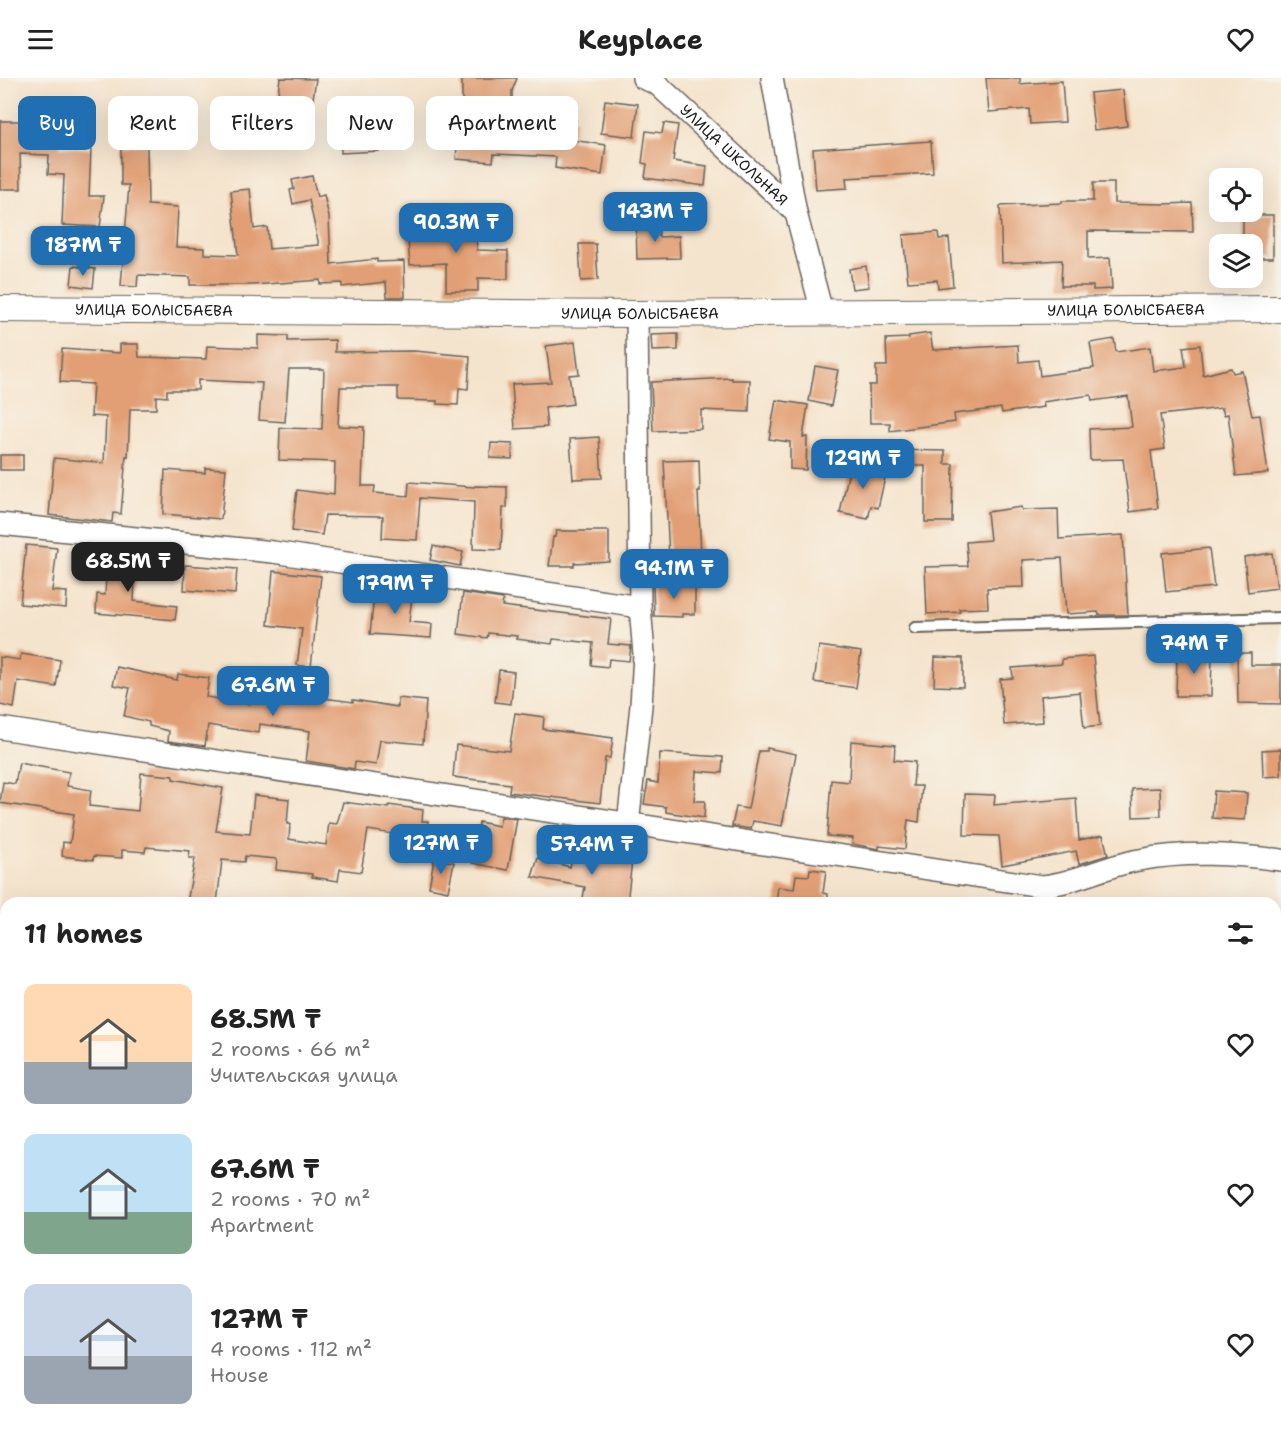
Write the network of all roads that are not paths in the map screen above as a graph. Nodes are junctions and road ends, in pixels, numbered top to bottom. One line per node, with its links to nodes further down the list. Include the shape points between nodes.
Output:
1 (643, 78): 3 (street, УЛИЦА ШКОЛЬНАЯ, via 657,84)
2 (772, 78): 3 (street)
3 (796, 213): 6 (street)
4 (0, 309): 7 (street, УЛИЦА БОЛЫСБАЕВА)
5 (1281, 309): 6 (street, УЛИЦА БОЛЫСБАЕВА)
6 (822, 312): 7 (street, УЛИЦА БОЛЫСБАЕВА)
7 (637, 314): 9 (street)
8 (0, 524): 9 (street, via 273,552)
9 (640, 607): 13 (street, via 644,654)
10 (1281, 618): 11 (lane)
11 (915, 628)
12 (0, 728): 13 (street)
13 (628, 824): 14 (street, via 1041,886 1059,885 1139,860 1194,853)
14 (1281, 860)

